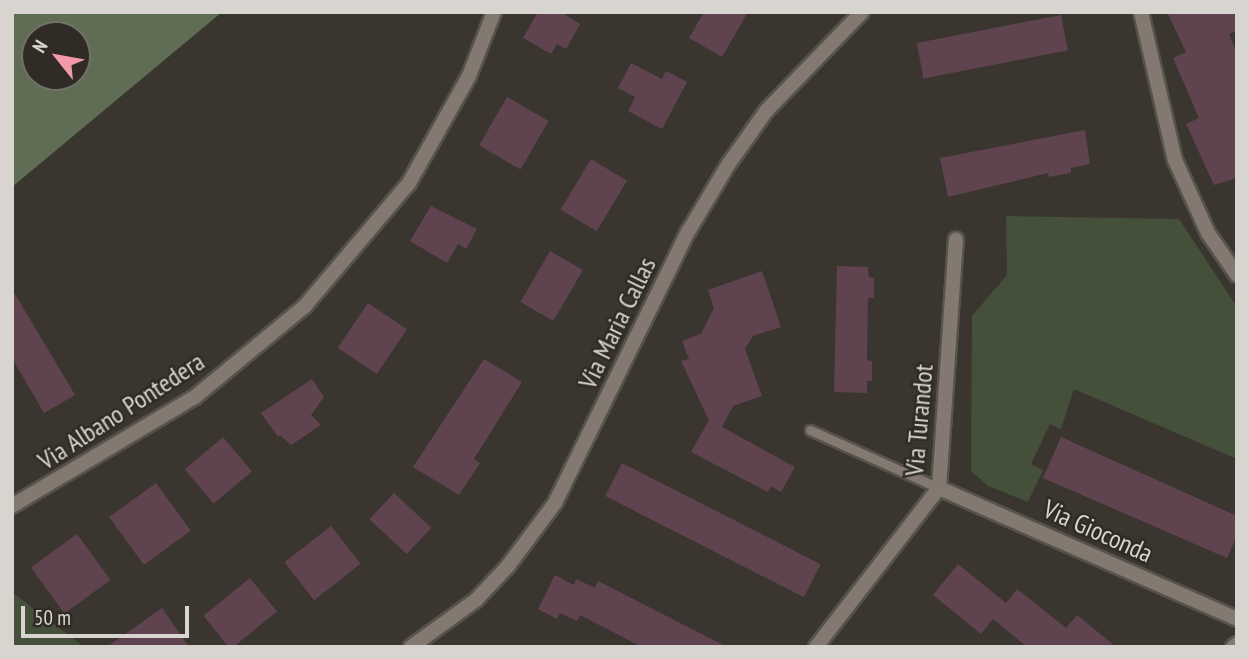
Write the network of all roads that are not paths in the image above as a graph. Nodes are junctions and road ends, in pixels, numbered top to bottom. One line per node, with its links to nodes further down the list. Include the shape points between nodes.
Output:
1 (494, 12): 8 (street, Via Albano Pontedera, via 469,76 409,183 305,306 195,397)
2 (862, 12): 10 (street, Via Maria Callas, via 767,110 727,165 688,232 555,503 509,566 476,600)
3 (1141, 12): 5 (street, via 1175,160 1208,233)
4 (956, 240): 7 (street, Via Turandot)
5 (1237, 275)
6 (810, 430): 7 (lane)
7 (939, 488): 9 (street, Via Gioconda); 11 (street, Via Turandot)
8 (12, 506)
9 (1237, 619)
10 (411, 647)
11 (816, 647)

